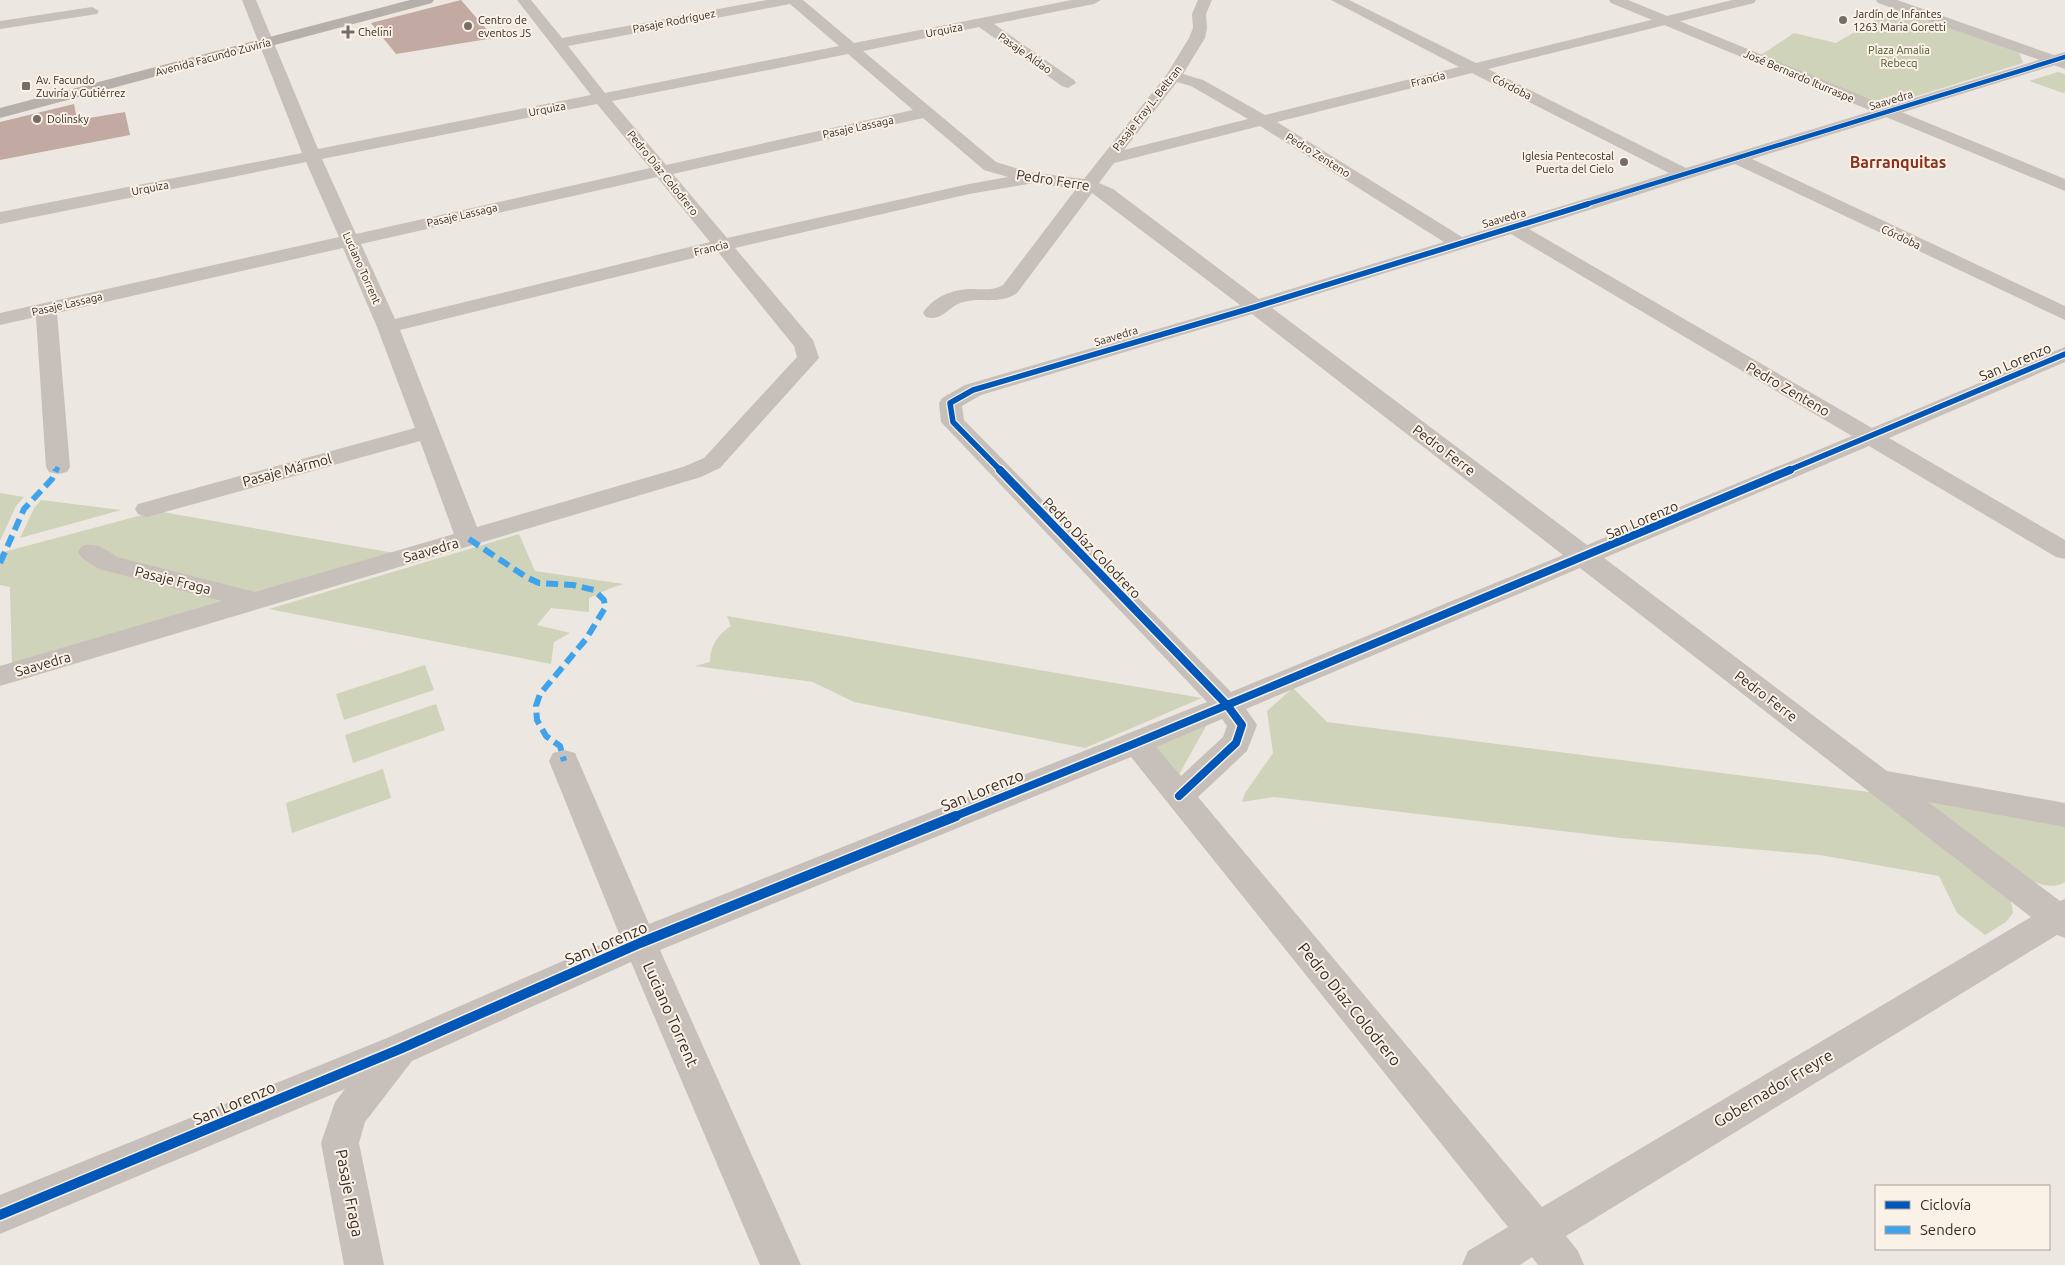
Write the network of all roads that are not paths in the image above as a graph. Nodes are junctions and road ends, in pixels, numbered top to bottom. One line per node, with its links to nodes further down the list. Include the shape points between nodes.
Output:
1 (249, 0): 18 (street, Luciano Torrent)
2 (395, 0): 18 (main road, Avenida Facundo Zuviría)
3 (427, 0): 18 (main road, Avenida Facundo Zuviría)
4 (524, 0): 19 (street, Pedro Díaz Colodrero)
5 (790, 0): 19 (street, Pasaje Rodríguez)
6 (794, 0): 20 (street, Pedro Ferre)
7 (1094, 0): 13 (street, Urquiza)
8 (1205, 0): 23 (street, Pasaje Fray L. Beltran, via 1199,14 1198,38)
9 (1338, 0): 22 (street, Córdoba)
10 (1616, 0): 15 (street, José Bernardo Iturraspe)
11 (1749, 0): 15 (street, Francia)
12 (1883, 0): 21 (street)
13 (1073, 2): 16 (street, Urquiza)
14 (92, 11): 17 (street)
15 (1664, 20): 22 (street, Francia); 29 (street, José Bernardo Iturraspe)
16 (983, 23): 20 (street, Urquiza); 24 (street, Pasaje Aldao)
17 (0, 25)
18 (265, 39): 26 (main road, Avenida Facundo Zuviría); 28 (main road, Avenida Facundo Zuviría); 31 (street, Luciano Torrent)
19 (558, 43): 25 (street, Pedro Díaz Colodrero)
20 (852, 49): 25 (street, Urquiza); 27 (street, Pedro Ferre)
21 (2061, 61): 29 (street, Saavedra)
22 (1474, 68): 30 (street, Francia); 36 (street, Córdoba)
23 (1174, 76): 30 (street, Pedro Zenteno, via 1197,83); 32 (street, Pasaje Fray L. Beltran)
24 (1068, 83)
25 (600, 98): 31 (street, Urquiza); 35 (street, Pedro Díaz Colodrero)
26 (0, 104)
27 (925, 112): 34 (street, Pedro Ferre); 35 (street, Pasaje Lassaga)
28 (0, 113)
29 (1888, 113): 33 (street, Saavedra); 38 (street, José Bernardo Iturraspe)
30 (1262, 120): 32 (street, Francia); 44 (street, Pedro Zenteno)
31 (312, 156): 41 (street, Urquiza); 43 (street, Luciano Torrent)
32 (1108, 159): 39 (street, Pasaje Fray L. Beltran)
33 (1738, 159): 36 (street, Saavedra); 49 (street, Córdoba)
34 (990, 166): 37 (street, Pedro Ferre); 40 (street, via 980,182)
35 (661, 170): 43 (street, Pasaje Lassaga); 45 (street, Pedro Díaz Colodrero)
36 (1686, 175): 42 (street, Saavedra)
37 (1036, 179): 39 (street, Pedro Ferre); 40 (street, Francia)
38 (2062, 183)
39 (1090, 185): 46 (street, Pedro Ferre, via 1107,193); 48 (street, Pasaje Fray L. Beltran, via 1004,294 962,295 950,299)
40 (969, 189): 45 (street, Francia)
41 (0, 218)
42 (1512, 227): 44 (street, Saavedra); 56 (street, Pedro Zenteno)
43 (349, 240): 47 (street, Pasaje Lassaga); 51 (street, Luciano Torrent)
44 (1459, 243): 46 (street, Saavedra)
45 (722, 245): 51 (street, Francia); 52 (street, Pedro Díaz Colodrero)
46 (1256, 306): 54 (street, Saavedra, via 973,390); 62 (street, Pedro Ferre)
47 (46, 308): 50 (street, Pasaje Lassaga); 57 (street)
48 (933, 313)
49 (2065, 314)
50 (0, 319)
51 (388, 327): 55 (street, Luciano Torrent)
52 (805, 345): 59 (street, Saavedra, via 808,358 712,464)
53 (2065, 354): 56 (street, San Lorenzo)
54 (950, 403): 65 (street, Pedro Díaz Colodrero, via 953,422)
55 (427, 432): 58 (street, Pasaje Mármol); 59 (street, Luciano Torrent)
56 (1870, 438): 60 (street, Pedro Zenteno); 62 (street, San Lorenzo)
57 (58, 467)
58 (146, 509)
59 (469, 539): 63 (street, Saavedra)
60 (2065, 551)
61 (90, 552): 63 (street, Pasaje Fraga, via 108,563)
62 (1584, 557): 65 (street, San Lorenzo); 68 (street, Pedro Ferre)
63 (258, 602): 64 (street, Saavedra)
64 (0, 676)
65 (1227, 705): 66 (street, San Lorenzo); 69 (street, via 1242,725 1236,744)
66 (1136, 743): 69 (street, Pedro Díaz Colodrero); 72 (street, San Lorenzo)
67 (564, 761): 72 (street, Luciano Torrent)
68 (1877, 781): 70 (street, Pedro Ferre); 71 (street, Pedro Ferre)
69 (1179, 796): 75 (street, Pedro Díaz Colodrero)
70 (2065, 815)
71 (2062, 919): 75 (street, Gobernador Freyre)
72 (640, 943): 73 (street, San Lorenzo); 77 (street, Luciano Torrent)
73 (400, 1049): 74 (street, San Lorenzo); 76 (street, Pasaje Fraga, via 348,1114 340,1143)
74 (0, 1215)
75 (1535, 1231): 78 (street, Gobernador Freyre); 79 (street, Pedro Díaz Colodrero)
76 (364, 1265)
77 (781, 1265)
78 (1482, 1265)
79 (1564, 1265)

